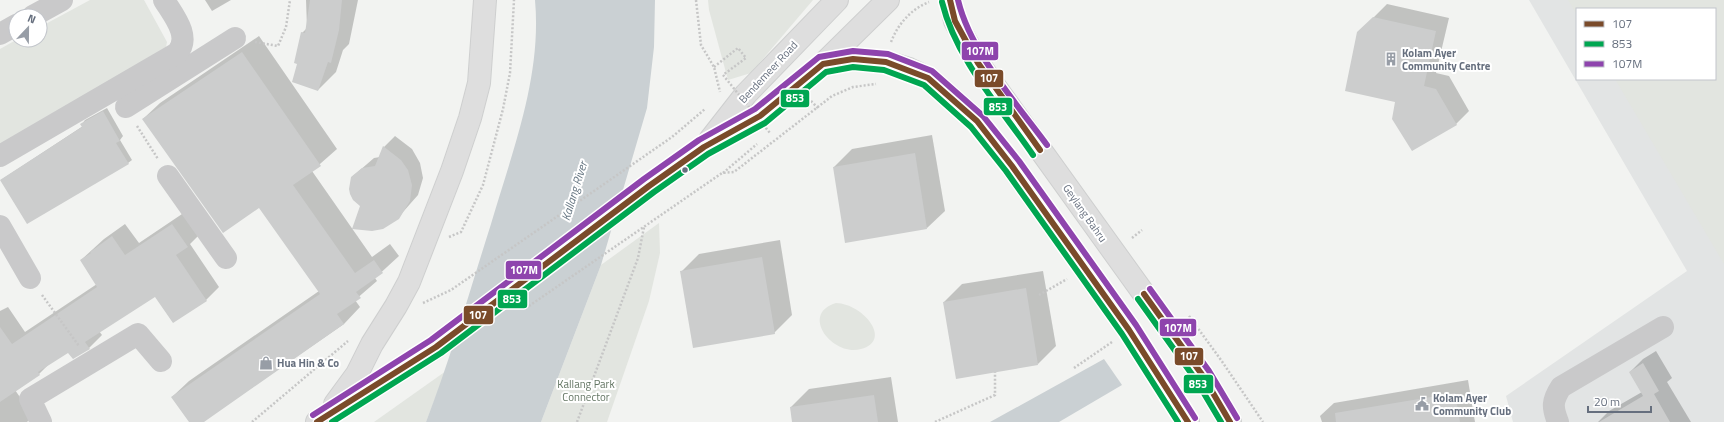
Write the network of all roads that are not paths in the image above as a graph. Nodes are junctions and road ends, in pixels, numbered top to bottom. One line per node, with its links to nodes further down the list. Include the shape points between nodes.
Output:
1 (62, 0): 7 (street)
2 (164, 0): 10 (street, via 183,35 181,49)
3 (485, 0): 20 (main road, via 479,83 470,118 421,254 409,282 357,374)
4 (837, 0): 12 (main road, Bendemeer Road, via 746,94)
5 (888, 0): 9 (main road, Bendemeer Road)
6 (950, 0): 23 (main road, Geylang Bahru, via 955,21 978,63 1204,376)
7 (48, 8)
8 (235, 38): 10 (street)
9 (823, 64): 12 (main road, Bendemeer Road, via 760,116); 22 (main road, via 853,59 886,62 928,78 977,121 1129,330)
10 (143, 84): 11 (street); 13 (street)
11 (126, 107)
12 (704, 147): 20 (main road, Bendemeer Road, via 436,347)
13 (0, 156)
14 (168, 176): 16 (street)
15 (0, 226): 17 (street)
16 (226, 258)
17 (30, 278)
18 (1663, 327): 24 (street, via 1561,387 1555,396 1553,409)
19 (161, 361): 21 (street, via 138,334 30,399)
20 (323, 418)
21 (41, 422)
22 (1188, 422)
23 (1230, 422)
24 (1558, 422)

